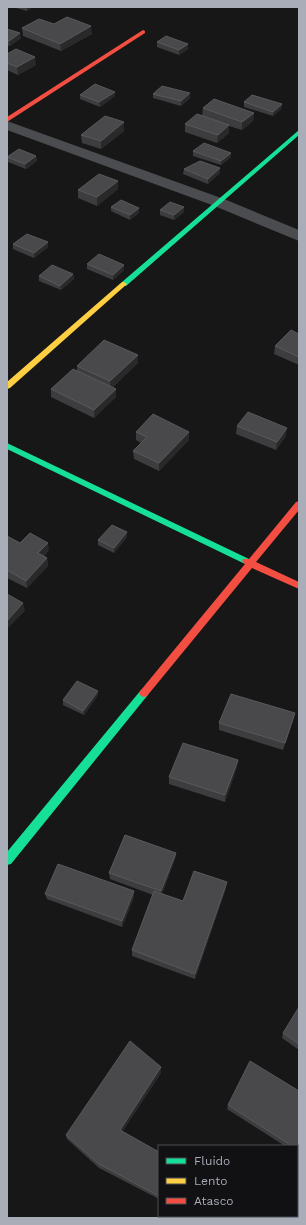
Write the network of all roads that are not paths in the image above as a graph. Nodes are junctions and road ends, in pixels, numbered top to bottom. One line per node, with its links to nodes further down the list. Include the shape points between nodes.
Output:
1 (143, 32): 2 (street)
2 (7, 120)
3 (7, 125): 5 (street)
4 (299, 132): 5 (street)
5 (218, 202): 6 (street); 7 (street)
6 (299, 236)
7 (7, 386)
8 (7, 446): 10 (street)
9 (299, 504): 10 (street)
10 (250, 564): 11 (street); 12 (street)
11 (299, 586)
12 (7, 860)

